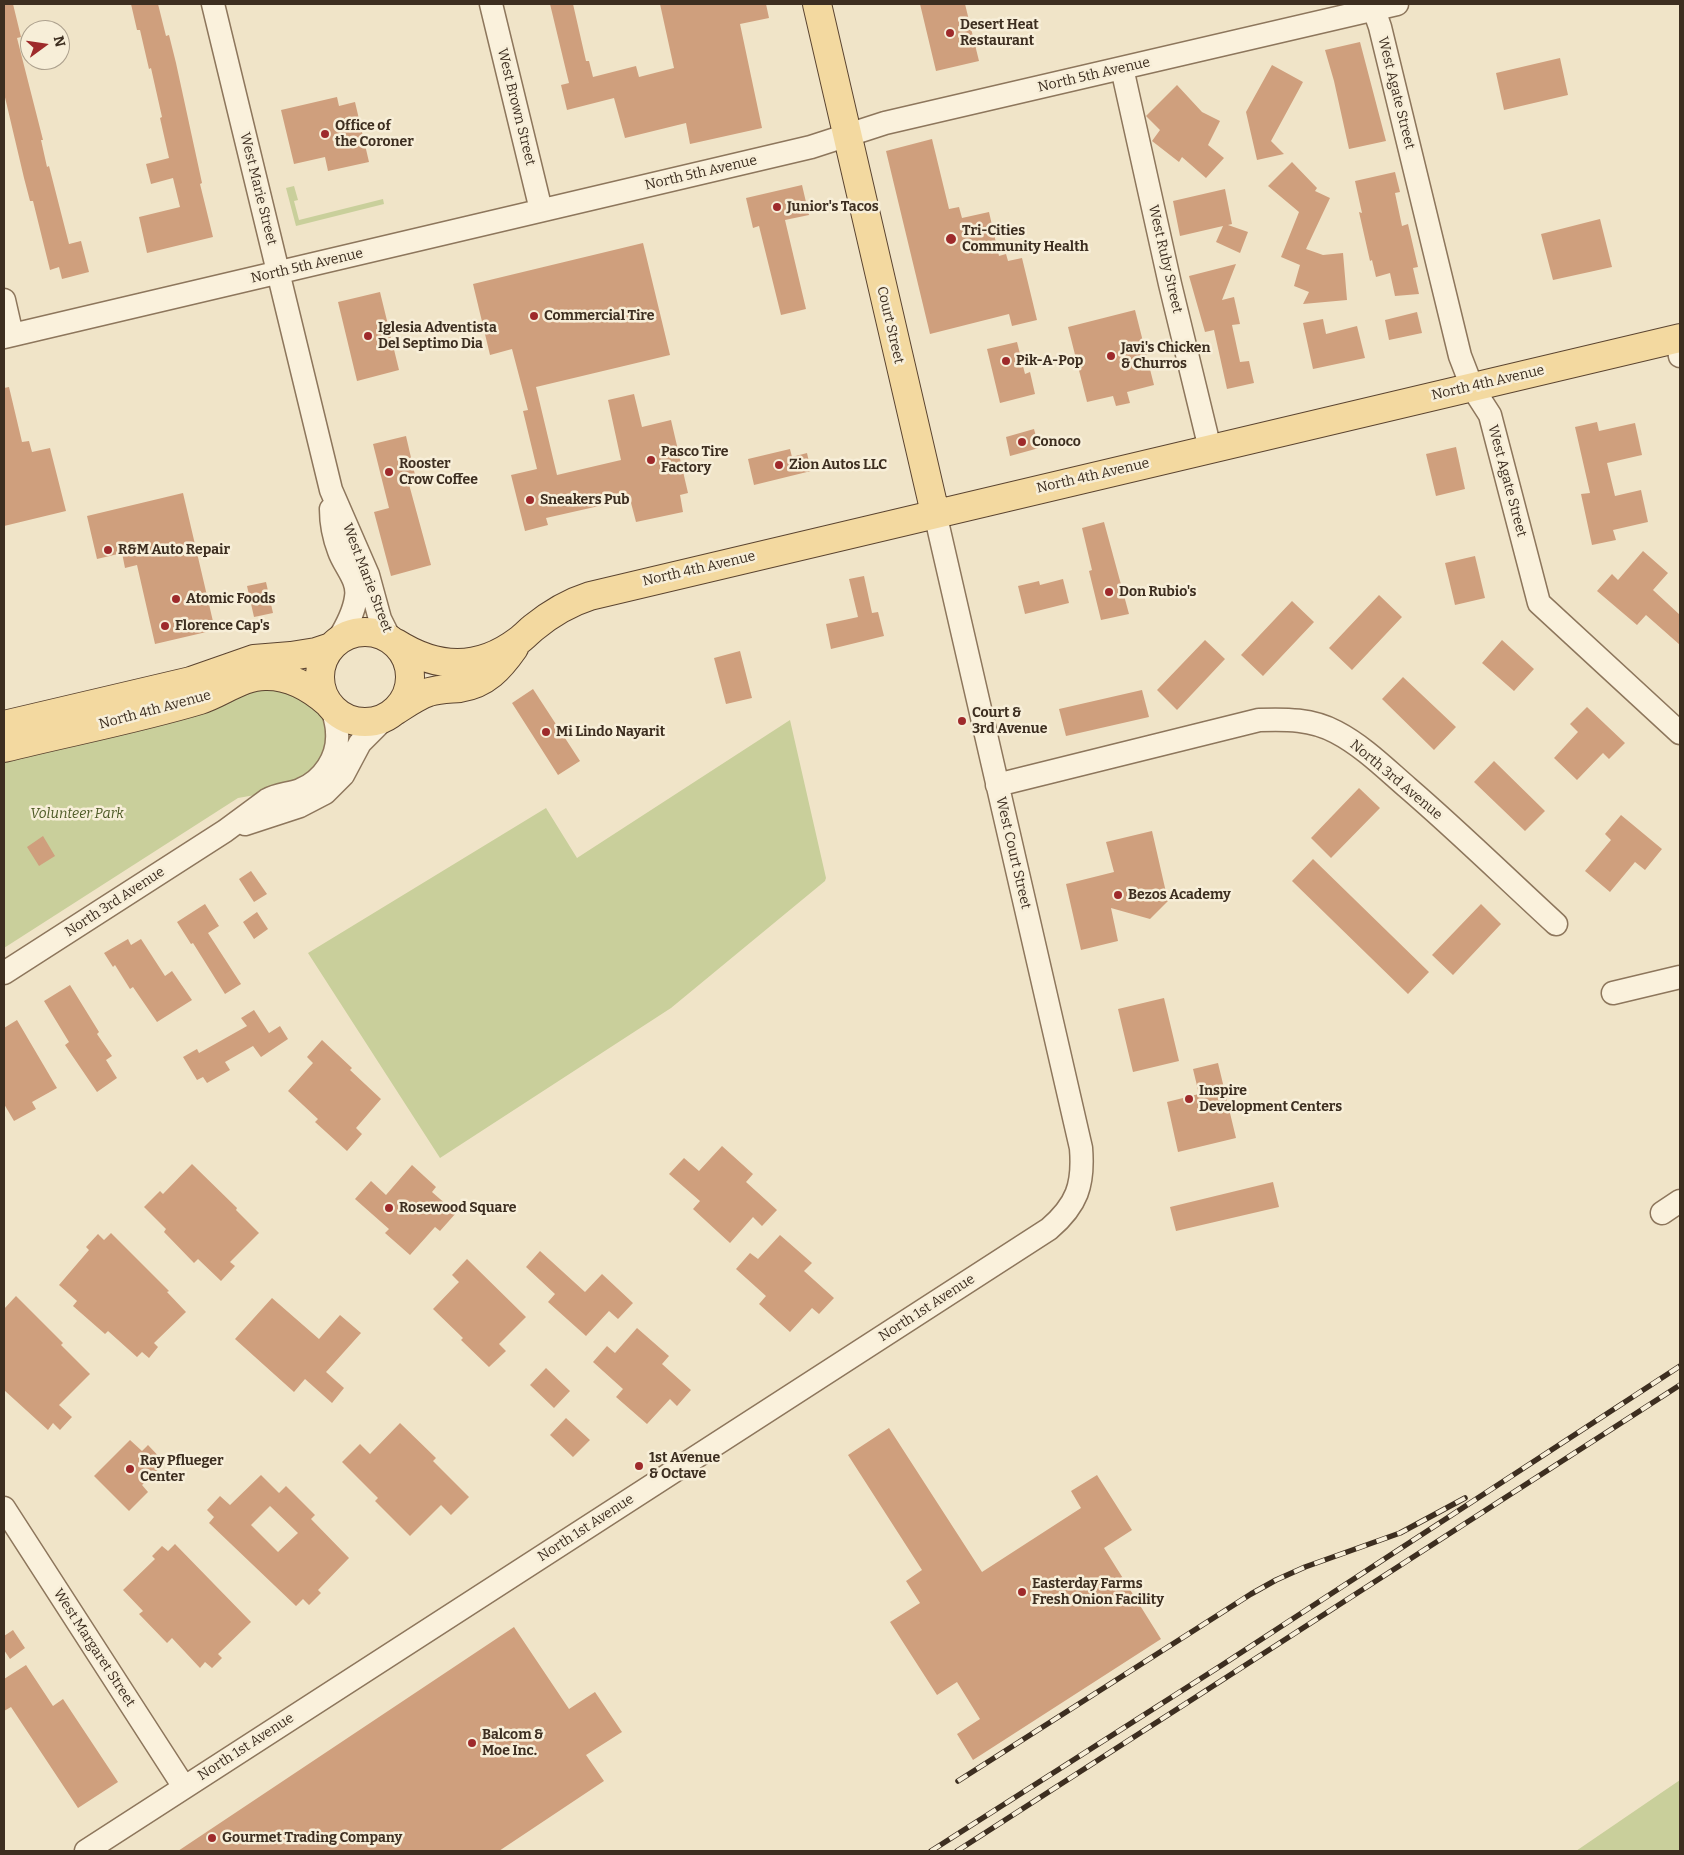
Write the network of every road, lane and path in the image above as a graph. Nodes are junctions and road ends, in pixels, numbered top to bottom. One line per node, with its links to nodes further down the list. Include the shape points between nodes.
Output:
1 (213, 4): 9 (street, West Marie Street)
2 (491, 4): 8 (street, West Brown Street)
3 (817, 4): 7 (main road)
4 (1397, 4): 5 (street, North 5th Avenue)
5 (1373, 7): 6 (street, North 5th Avenue); 13 (street, West Agate Street, via 1459,350)
6 (1122, 68): 7 (street, North 5th Avenue, via 885,123); 14 (street, West Ruby Street)
7 (848, 136): 8 (street, North 5th Avenue); 16 (main road, Court Street)
8 (541, 210): 9 (street, North 5th Avenue)
9 (278, 273): 11 (street, North 5th Avenue); 15 (street, West Marie Street)
10 (4, 300): 11 (street)
11 (8, 336)
12 (1679, 344): 13 (main road, North 4th Avenue)
13 (1472, 387): 14 (main road, North 4th Avenue); 23 (street, West Agate Street, via 1490,415 1539,603)
14 (1210, 449): 16 (main road, North 4th Avenue)
15 (331, 490): 17 (street, West Marie Street, via 364,565 380,619); 19 (street, West Marie Street, via 336,541 356,592 349,620)
16 (935, 513): 18 (main road, North 4th Avenue, via 590,596 556,611); 25 (street, West Court Street)
17 (393, 641): 18 (main road, North 4th Avenue, via 432,660 457,664 493,655); 19 (main road, via 377,633 362,631 347,635); 21 (main road, via 406,657 410,681 402,704)
18 (518, 641): 21 (main road, North 4th Avenue, via 496,671 480,682 431,692)
19 (334, 644): 20 (main road, via 324,657 320,674 323,692); 22 (main road, North 4th Avenue, via 316,652 254,659 191,681)
20 (331, 706): 21 (main road, via 345,718 360,722 373,722); 24 (main road, North 4th Avenue, via 299,683 283,677 260,676 186,704); 26 (street, North 3rd Avenue, via 338,732 337,745 332,761 321,777 307,787 273,796)
21 (390, 715): 26 (street, North 3rd Avenue, via 360,743 343,775 325,794 300,806)
22 (4, 725)
23 (1680, 733)
24 (4, 748)
25 (997, 785): 27 (street, North 3rd Avenue, via 1259,720 1307,721 1336,732 1369,755); 31 (street, West Court Street, via 1081,1148 1083,1165)
26 (225, 831): 28 (street, North 3rd Avenue)
27 (1556, 924)
28 (4, 974)
29 (1680, 978): 30 (street)
30 (1613, 993)
31 (1078, 1194): 33 (street, North 1st Avenue, via 1070,1208 1048,1229)
32 (4, 1508): 33 (street, West Margaret Street)
33 (184, 1787): 34 (street, North 1st Avenue)
34 (86, 1851)

